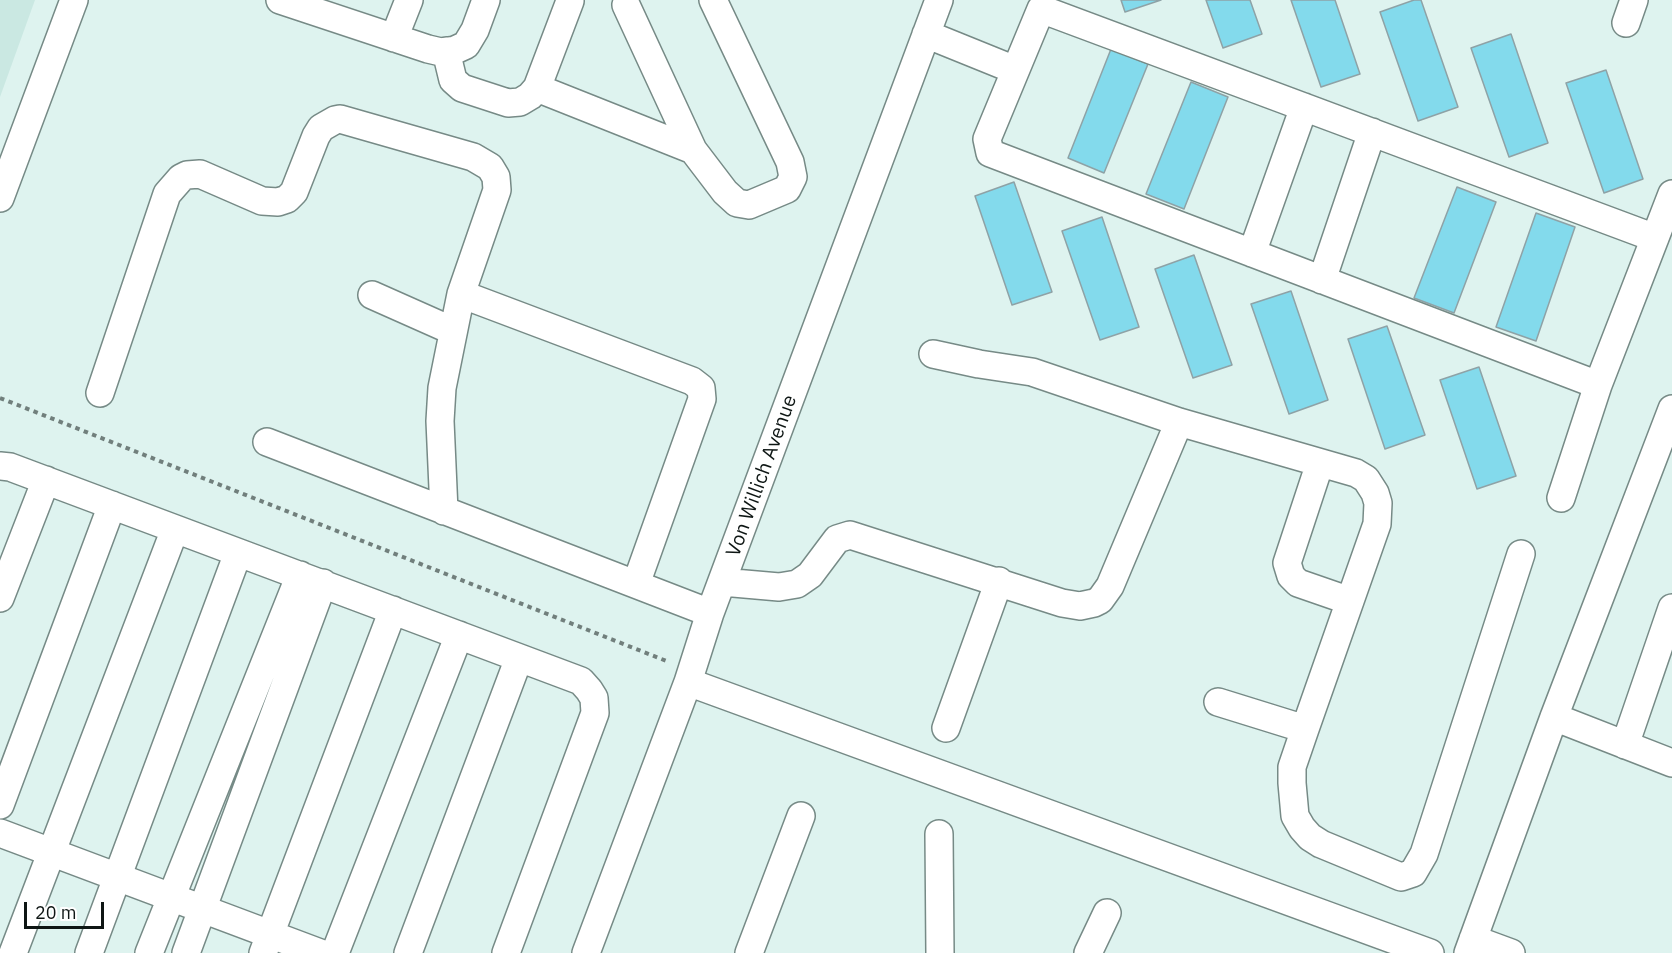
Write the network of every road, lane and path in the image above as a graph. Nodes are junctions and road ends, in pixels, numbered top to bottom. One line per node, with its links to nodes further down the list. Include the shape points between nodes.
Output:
1 (74, 0): 20 (street)
2 (280, 0): 10 (street)
3 (409, 0): 12 (street)
4 (486, 0): 13 (street, via 466,45)
5 (713, 0): 18 (street, via 790,162 793,177 787,189 771,197 749,205 737,203)
6 (939, 0): 11 (street, Von Willich Avenue)
7 (570, 1): 15 (street)
8 (626, 5): 18 (street)
9 (1042, 5): 14 (street); 16 (street)
10 (320, 6): 12 (street)
11 (926, 34): 14 (street); 45 (street, Von Willich Avenue)
12 (394, 38): 13 (street)
13 (446, 51): 15 (street, via 453,80 462,88 508,103 520,102)
14 (1015, 70): 22 (street, via 987,140 990,153)
15 (537, 87): 18 (street)
16 (1304, 107): 17 (street); 22 (street)
17 (1372, 132): 21 (street); 23 (street)
18 (693, 150)
19 (1672, 194): 21 (street)
20 (0, 198)
21 (1654, 238): 28 (street)
22 (1252, 253): 23 (street)
23 (1323, 280): 28 (street)
24 (461, 294): 26 (street); 29 (street, via 496,195 496,177 490,167 473,157 335,120 316,136 294,192 278,202 262,201 200,174 187,175 170,188); 46 (street, via 692,381 700,388 702,399)
25 (372, 295): 26 (street)
26 (453, 331): 39 (street, via 440,421)
27 (933, 354): 32 (street, via 1032,372)
28 (1598, 385): 37 (street)
29 (100, 393)
30 (0, 398): 54 (path)
31 (1672, 409): 56 (street)
32 (1179, 422): 34 (street); 44 (street, via 1110,586 1100,600 1084,606 1062,603)
33 (267, 442): 39 (street)
34 (1320, 463): 48 (street, via 1366,479 1378,503 1377,524); 48 (street, via 1287,563 1290,576 1298,583)
35 (0, 466): 36 (street)
36 (46, 480): 38 (street); 47 (street)
37 (1561, 498)
38 (112, 505): 40 (street); 61 (street)
39 (444, 512): 46 (street)
40 (175, 529): 41 (street); 65 (street)
41 (238, 553): 43 (street); 66 (street)
42 (1521, 554): 58 (street, via 1424,854 1413,873 1401,878 1321,844 1302,828 1295,816 1292,783)
43 (311, 579): 50 (street); 67 (street); 68 (street)
44 (999, 581): 45 (street, via 850,535 837,539 810,575 797,585); 57 (street)
45 (722, 582): 51 (street, Von Willich Avenue)
46 (636, 584): 51 (street)
47 (0, 598)
48 (1350, 601): 58 (street)
49 (1672, 608): 59 (street)
50 (393, 610): 52 (street); 70 (street)
51 (710, 613): 54 (street, Von Willich Avenue)
52 (459, 635): 53 (street); 78 (street)
53 (519, 658): 79 (street); 80 (street, via 581,681 594,698 595,713)
54 (690, 677): 72 (street); 81 (street, Von Willich Avenue)
55 (1218, 702): 58 (street)
56 (1554, 717): 59 (street); 71 (street)
57 (946, 728)
58 (1305, 729)
59 (1625, 745): 60 (street)
60 (1672, 763)
61 (0, 805)
62 (801, 816): 82 (street)
63 (0, 833): 65 (street)
64 (939, 834): 83 (street)
65 (51, 853): 66 (street); 73 (street)
66 (116, 878): 67 (street); 74 (street)
67 (171, 898): 68 (street); 75 (street)
68 (201, 910): 70 (street); 76 (street)
69 (1107, 913): 84 (street)
70 (266, 944): 77 (street)
71 (1470, 946): 85 (street)
72 (1421, 950)
73 (13, 953)
74 (89, 953)
75 (149, 953)
76 (186, 953)
77 (320, 953)
78 (335, 953)
79 (408, 953)
80 (506, 953)
81 (586, 953)
82 (749, 953)
83 (940, 953)
84 (1088, 953)
85 (1511, 953)

